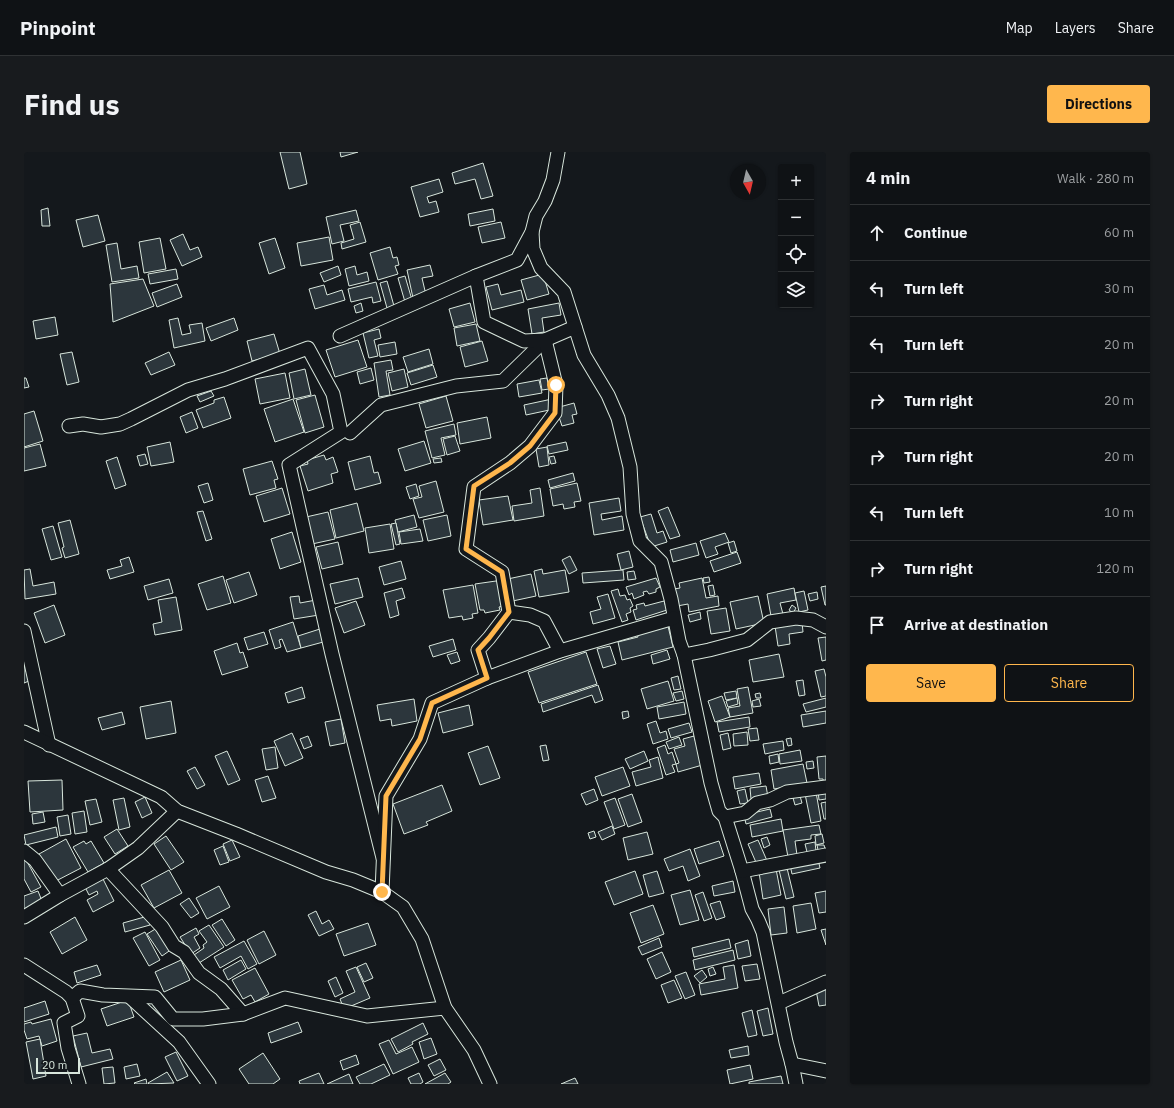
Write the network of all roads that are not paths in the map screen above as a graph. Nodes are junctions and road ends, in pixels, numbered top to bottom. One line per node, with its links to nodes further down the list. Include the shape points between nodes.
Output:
1 (558, 152): 2 (street, via 553,180 536,216)
2 (532, 232): 3 (street, via 517,260); 4 (street, via 533,249 541,268 564,292)
3 (476, 276): 5 (street); 6 (street, via 484,322 524,341)
4 (575, 328): 6 (street); 10 (street, via 584,355 618,418 630,467 633,514 640,541 661,562)
5 (340, 336)
6 (545, 340): 8 (street, via 502,381 456,386 381,404); 9 (street, via 556,385 555,413 530,446 510,463 474,486 466,549 502,572)
7 (69, 426): 23 (street, via 83,424 100,427 120,424 188,390 226,379 308,348 333,394 341,432 289,465 332,654)
8 (350, 433)
9 (509, 612): 13 (street, via 530,615 544,621); 15 (street, via 478,650)
10 (674, 618): 13 (street); 14 (street)
11 (826, 627): 14 (street, via 813,620 796,618 770,622 747,640)
12 (24, 631): 17 (street)
13 (560, 651): 15 (street)
14 (684, 655): 20 (street, via 711,783 719,811)
15 (487, 678): 23 (street, via 432,703 420,739 386,796)
16 (24, 732): 17 (street)
17 (49, 744): 19 (street, via 161,797)
18 (826, 787): 20 (street, via 787,792 757,803 745,813)
19 (177, 811): 24 (street, via 138,848); 26 (street)
20 (725, 817): 25 (street)
21 (24, 851): 27 (street, via 35,860)
22 (826, 855): 25 (street)
23 (383, 858): 26 (street)
24 (108, 870): 27 (street); 35 (street, via 162,927 174,946 184,952 199,973 221,989)
25 (742, 871): 33 (street, via 752,909 763,932)
26 (382, 892): 34 (street, via 403,907 422,939)
27 (60, 895): 28 (street)
28 (24, 917)
29 (24, 965): 32 (street)
30 (826, 982): 33 (street)
31 (130, 997): 32 (street, via 80,991); 35 (street, via 156,997 174,1019 203,1019); 39 (street, via 179,1042)
32 (72, 998): 38 (street, via 78,1016 64,1023 68,1048)
33 (779, 1003): 36 (street)
34 (445, 1008): 35 (street, via 367,1016 285,998); 40 (street, via 474,1050)
35 (243, 1014)
36 (792, 1064): 37 (street); 41 (street)
37 (826, 1070)
38 (80, 1084)
39 (209, 1084)
40 (490, 1084)
41 (796, 1084)

